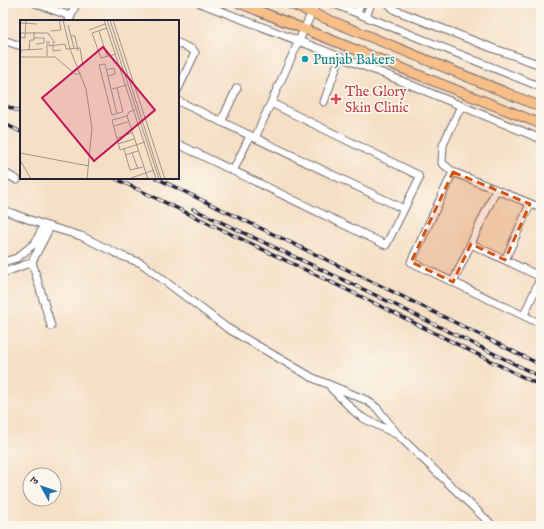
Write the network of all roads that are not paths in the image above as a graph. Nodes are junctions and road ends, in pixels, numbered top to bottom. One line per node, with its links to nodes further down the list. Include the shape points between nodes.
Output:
1 (35, 3): 14 (street)
2 (76, 3): 14 (street)
3 (200, 3): 17 (street)
4 (239, 3): 15 (main road)
5 (288, 3): 11 (main road)
6 (316, 3): 11 (street)
7 (332, 3): 12 (street)
8 (361, 3): 12 (street)
9 (371, 3): 13 (street)
10 (388, 3): 21 (street, via 395,10)
11 (312, 13): 15 (street); 29 (main road)
12 (357, 13): 13 (street)
13 (366, 17): 23 (street)
14 (69, 19)
15 (305, 29): 17 (street); 31 (main road)
16 (3, 40): 19 (street)
17 (298, 41): 20 (street); 27 (street)
18 (179, 43): 22 (street, via 195,53)
19 (20, 46)
20 (340, 57): 26 (street); 28 (street)
21 (541, 65)
22 (179, 87)
23 (541, 87)
24 (237, 88): 30 (street)
25 (179, 101): 30 (street)
26 (324, 102)
27 (271, 103): 32 (street); 42 (street, via 418,175 419,179)
28 (462, 106): 33 (street); 37 (street, via 443,145 442,164)
29 (541, 107)
30 (221, 122): 32 (street)
31 (541, 124)
32 (253, 137): 35 (street); 42 (street)
33 (541, 139)
34 (179, 144): 35 (street)
35 (233, 171): 42 (street, via 384,245)
36 (3, 172): 38 (street)
37 (454, 172): 39 (street); 51 (street, via 412,262)
38 (17, 180)
39 (496, 190): 40 (street); 45 (street)
40 (530, 204): 41 (street); 46 (street)
41 (541, 208)
42 (404, 209)
43 (3, 210): 44 (street)
44 (47, 226): 47 (street, via 35,243 17,258); 48 (street); 55 (street, via 81,236 141,263 227,328)
45 (471, 244): 46 (street); 51 (street)
46 (505, 260): 50 (street)
47 (3, 262)
48 (32, 262): 49 (street); 54 (street)
49 (3, 273)
50 (541, 277): 52 (street)
51 (453, 282): 52 (street)
52 (524, 316): 53 (street)
53 (541, 324)
54 (51, 326)
55 (328, 385): 56 (street, via 363,418); 56 (street, via 372,404)
56 (398, 435): 57 (street)
57 (493, 526)

